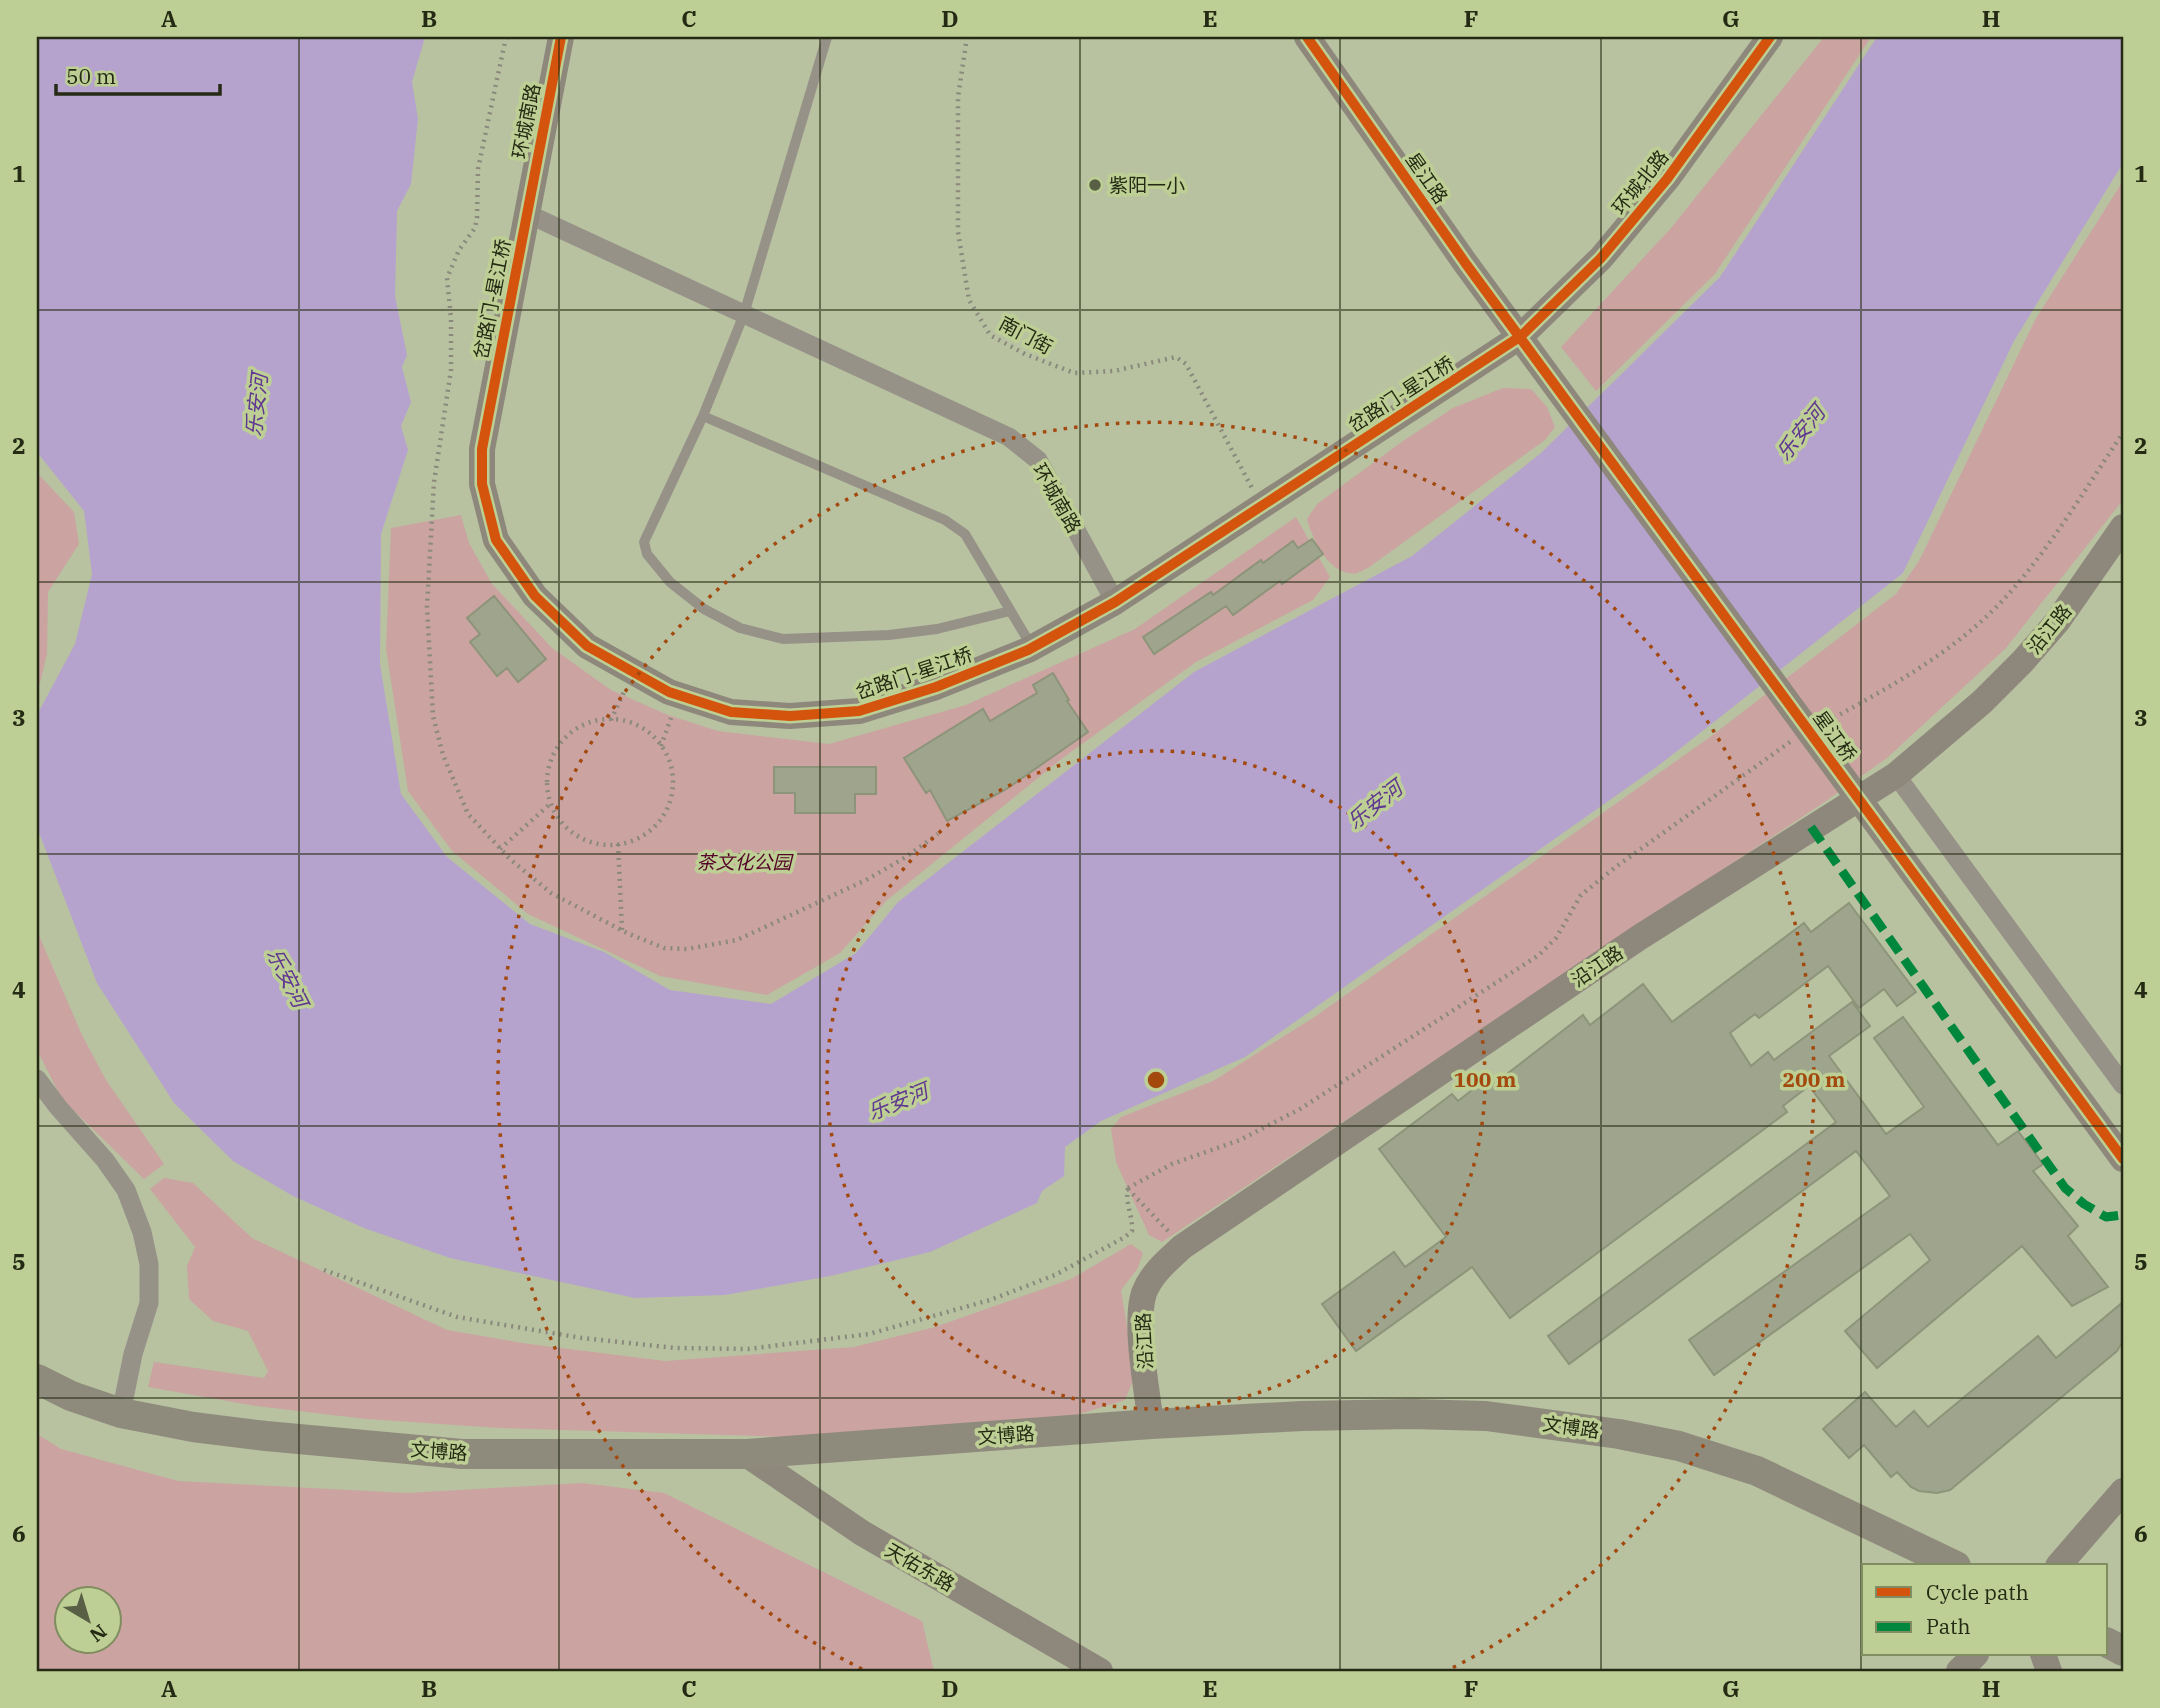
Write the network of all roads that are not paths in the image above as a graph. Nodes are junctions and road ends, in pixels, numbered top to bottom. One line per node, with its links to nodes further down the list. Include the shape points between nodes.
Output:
1 (561, 37): 5 (street, 环城南路)
2 (827, 37): 6 (lane)
3 (1307, 37): 7 (street, 星江路)
4 (1770, 37): 7 (street, 环城北路, via 1667,178 1601,258)
5 (526, 213): 6 (street, 环城南路); 12 (street, 岔路门-星江桥, via 482,449 482,484 496,540 535,596 587,646 680,696 731,712 790,716 859,711 936,687)
6 (744, 314): 8 (lane); 10 (street, 环城南路, via 1009,437 1038,460)
7 (1521, 336): 10 (street, 岔路门-星江桥); 16 (street, 星江桥)
8 (704, 416): 11 (lane, via 945,520 965,534); 11 (lane, via 644,542 670,582 704,609 740,628 783,639 889,635)
9 (2123, 527): 13 (street, 沿江路, via 2057,622 2023,661)
10 (1115, 602): 12 (street, 岔路门-星江桥)
11 (1010, 611): 12 (lane)
12 (1032, 647)
13 (1896, 775): 15 (street); 19 (street, 沿江路, via 1640,937 1182,1247 1158,1270 1145,1291 1140,1315)
14 (37, 1079): 18 (street, via 126,1190 142,1232 149,1264 149,1303)
15 (2123, 1085)
16 (2122, 1156)
17 (37, 1379): 18 (main road, 文博路)
18 (121, 1413): 20 (main road, 文博路, via 266,1436 462,1454)
19 (1151, 1424): 20 (main road, 文博路); 22 (main road, 文博路, via 1410,1414 1486,1416 1619,1434 1758,1471)
20 (746, 1454): 25 (street, 天佑东路, via 862,1533)
21 (2123, 1491): 23 (street)
22 (1952, 1564)
23 (2060, 1564)
24 (1974, 1656): 26 (street)
25 (1100, 1671)
26 (1959, 1671)

